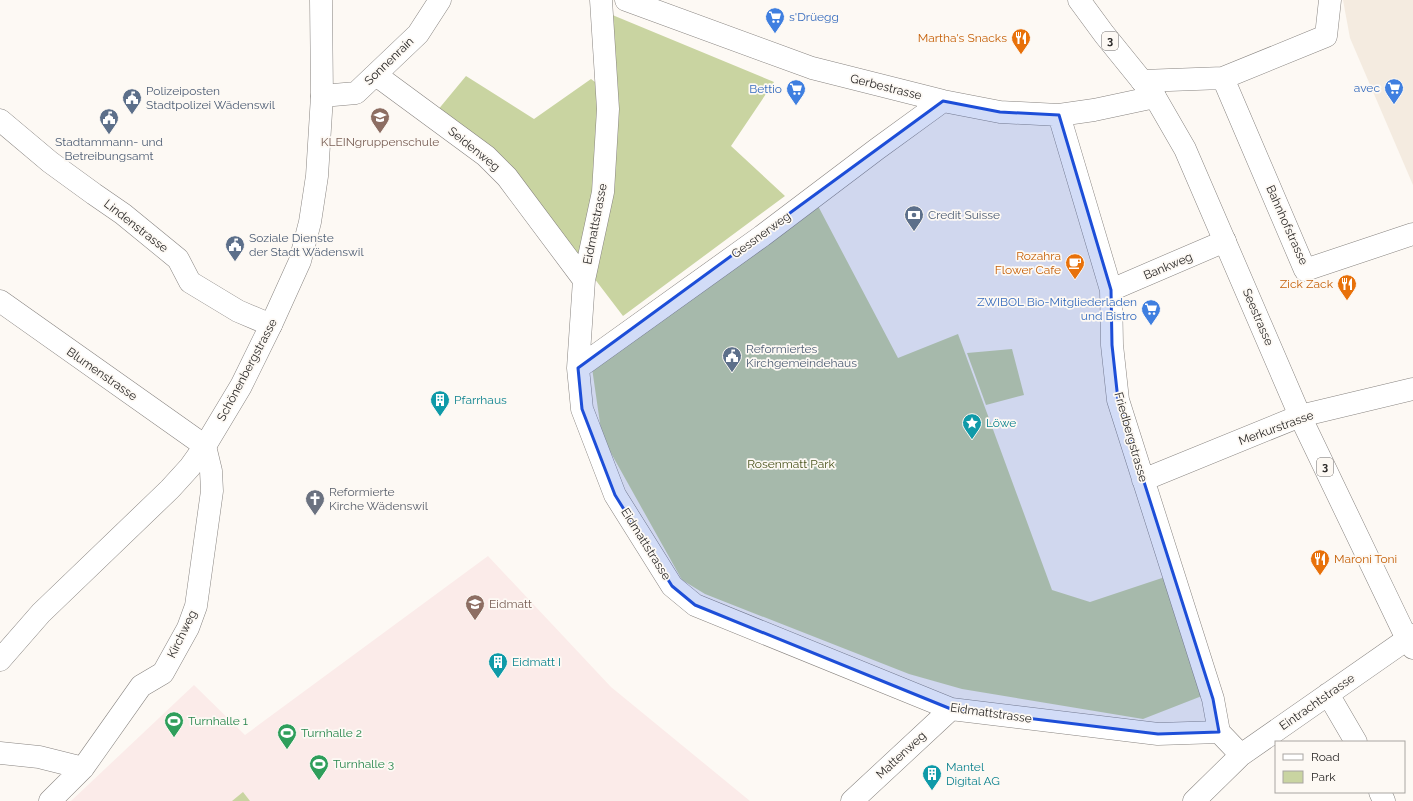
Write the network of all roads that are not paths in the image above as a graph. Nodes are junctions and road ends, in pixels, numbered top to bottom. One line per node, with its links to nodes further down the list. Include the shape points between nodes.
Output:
1 (321, 0): 10 (street, Schönenbergstrasse)
2 (440, 0): 7 (street, Sonnenrain, via 418,34)
3 (601, 0): 16 (street, Eidmattstrasse, via 608,109 602,192)
4 (626, 0): 11 (street, Gerbestrasse, via 812,68)
5 (1079, 0): 9 (street, Seestrasse / 3)
6 (1330, 0): 8 (street, via 1326,36)
7 (376, 75): 10 (street, Sonnenrain, via 356,93); 16 (street, Seidenweg, via 492,161 507,176)
8 (1223, 78): 9 (street); 14 (street, Bahnhofstrasse, via 1305,270)
9 (1148, 89): 12 (street, Gerbestrasse, via 1094,110); 15 (street, Seestrasse / 3, via 1185,149)
10 (322, 96): 19 (street, Schönenbergstrasse, via 317,176 310,222 300,261)
11 (943, 101): 12 (street, Gerbestrasse, via 1000,112); 20 (street, Gessnerweg, via 762,236)
12 (1059, 115): 17 (street, Friedbergstrasse)
13 (0, 120): 19 (street, Lindenstrasse, via 50,162 123,214 178,259 190,282 238,311)
14 (1413, 234)
15 (1225, 242): 17 (street, Bankweg); 22 (street, Seestrasse / 3)
16 (584, 280): 20 (street, Eidmattstrasse)
17 (1111, 290): 24 (street, Friedbergstrasse, via 1112,346 1118,400)
18 (3, 307): 23 (street, Blumenstrasse)
19 (271, 326): 23 (street, Schönenbergstrasse)
20 (578, 368): 28 (street, Eidmattstrasse, via 582,410 615,495 672,586 695,605)
21 (1413, 389): 22 (street, Merkurstrasse)
22 (1300, 416): 24 (street, Merkurstrasse); 25 (street, Seestrasse / 3)
23 (205, 446): 26 (street, Schönenbergstrasse, via 170,489 41,613); 33 (street, Kirchweg, via 212,490 196,606 188,628 163,673 141,686)
24 (1143, 480): 29 (street, Friedbergstrasse, via 1213,699)
25 (1411, 641): 27 (street, Eintrachtstrasse)
26 (0, 660)
27 (1328, 694): 30 (street); 32 (street, Eintrachtstrasse)
28 (951, 709): 29 (street, Eidmattstrasse, via 1158,734); 35 (street, Mattenweg)
29 (1219, 732): 32 (street)
30 (1355, 741)
31 (0, 753): 33 (street, via 39,757)
32 (1241, 755): 36 (street, Eintrachtstrasse)
33 (83, 768): 34 (street, Kirchweg)
34 (50, 801)
35 (852, 801)
36 (1194, 801)

